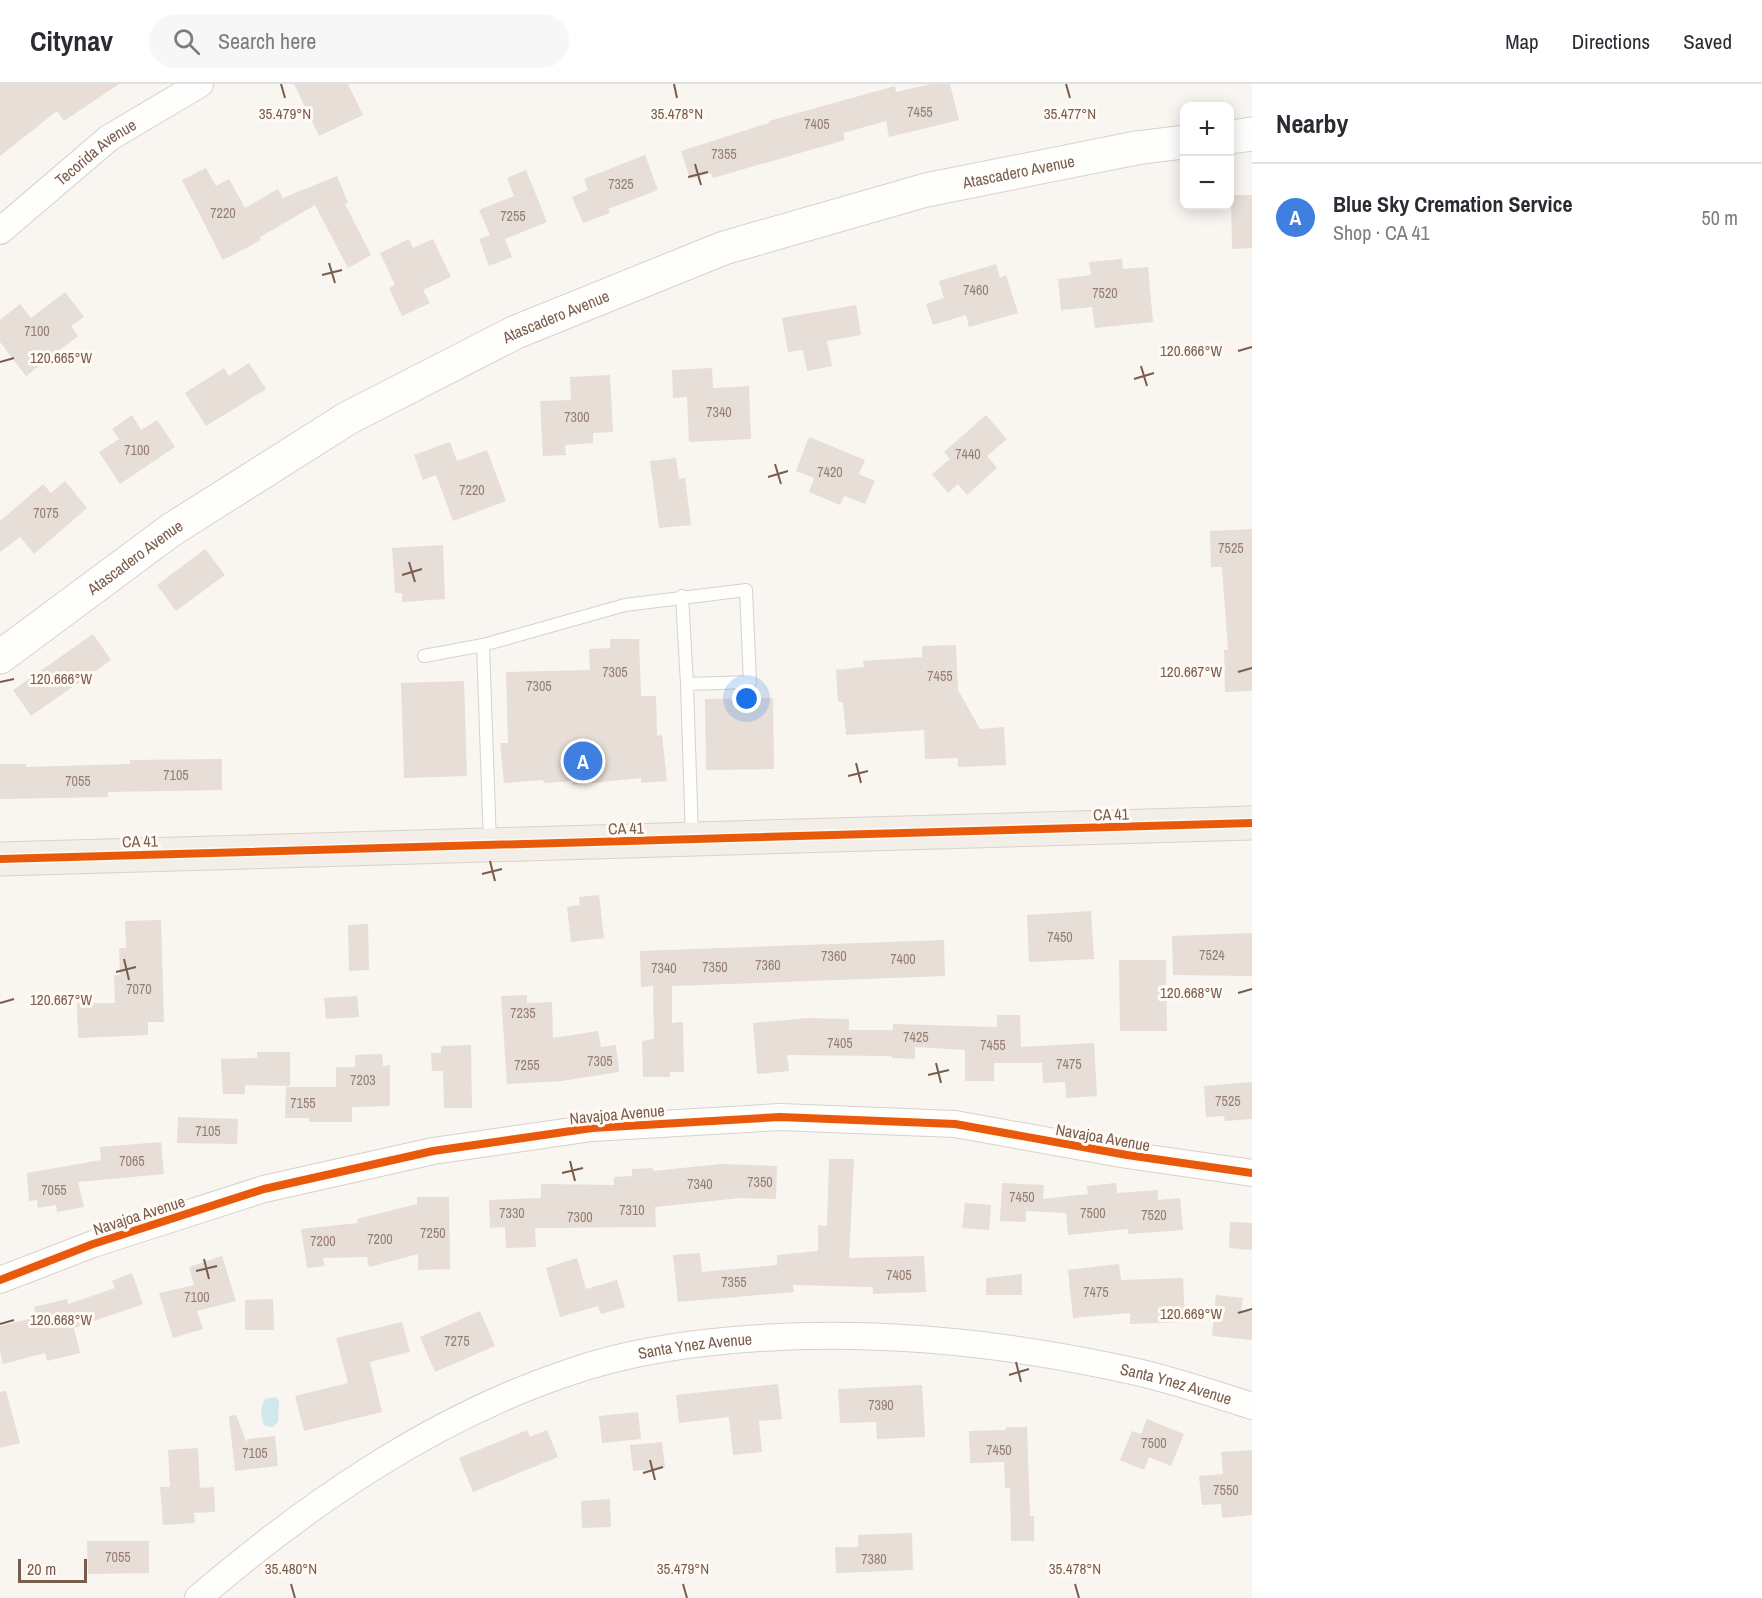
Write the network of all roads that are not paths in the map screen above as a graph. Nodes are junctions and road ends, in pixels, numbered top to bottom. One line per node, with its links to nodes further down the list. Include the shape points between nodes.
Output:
1 (200, 84): 5 (street, Tecorida Avenue, via 109,138)
2 (1252, 134): 3 (main road)
3 (1234, 136)
4 (1180, 143): 9 (main road, Atascadero Avenue, via 915,193 724,248 516,332 328,431 171,530)
5 (0, 231)
6 (682, 596): 7 (lane, via 625,605); 10 (lane); 10 (lane, via 746,590 750,682)
7 (483, 645): 8 (lane); 13 (lane)
8 (424, 656)
9 (0, 657)
10 (687, 684): 12 (lane)
11 (1252, 823): 12 (main road, CA 41 / CA 41)
12 (692, 839): 13 (main road, CA 41 / CA 41)
13 (490, 845): 14 (main road, CA 41 / CA 41)
14 (0, 859)
15 (1252, 1173): 16 (street, Navajoa Avenue, via 955,1124 780,1117 592,1128 433,1151 264,1190 93,1244)
16 (0, 1280)
17 (1252, 1406): 18 (street, Santa Ynez Avenue, via 1137,1372 920,1337 811,1335 702,1342 571,1371 457,1419 339,1489)
18 (198, 1598)

